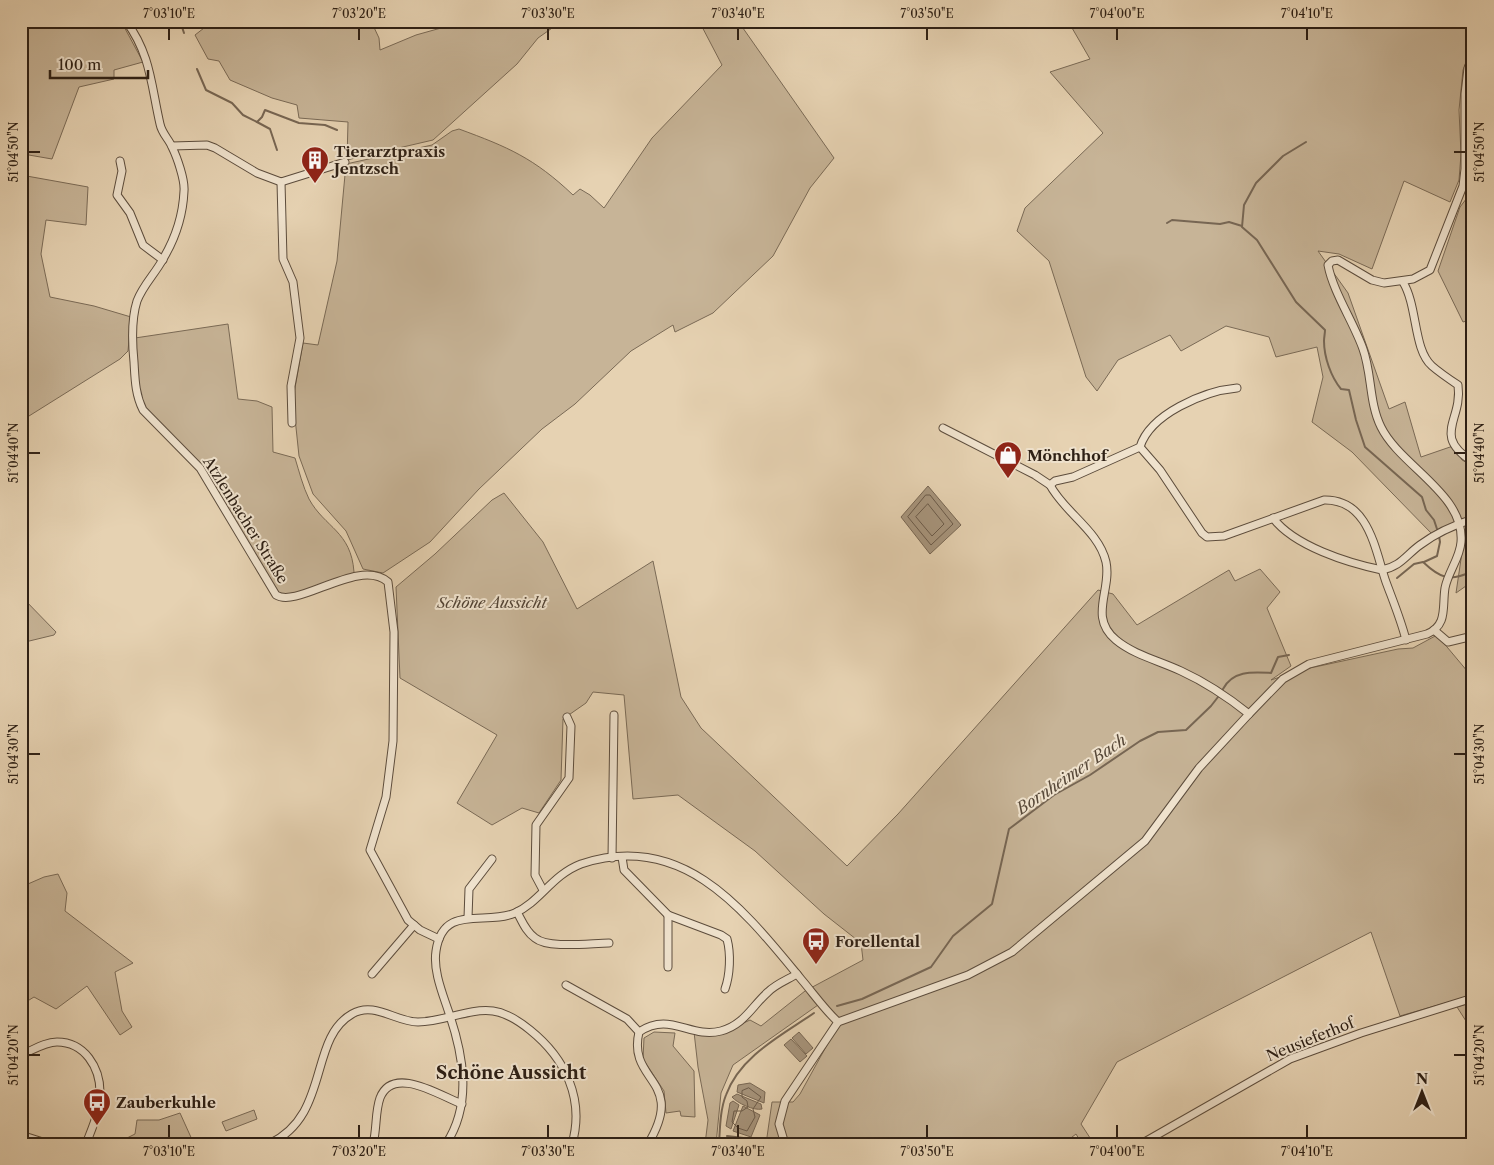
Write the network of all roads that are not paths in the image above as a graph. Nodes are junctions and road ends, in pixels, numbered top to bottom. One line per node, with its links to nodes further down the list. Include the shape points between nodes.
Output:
1 (126, 21): 3 (street, Atzlenbacher Straße, via 146,57 163,134)
2 (1473, 55): 8 (street, via 1465,94 1465,169 1459,194 1431,267 1424,274)
3 (172, 146): 6 (street, via 207,145 249,169); 7 (street, Atzlenbacher Straße, via 184,188 179,220)
4 (120, 161): 7 (street, via 122,171 117,195 130,213 143,245)
5 (345, 162): 6 (street)
6 (281, 182): 10 (street, via 283,259 293,282 300,338 291,386)
7 (163, 260): 32 (street, Atzlenbacher Straße, via 146,284 134,316 133,354 142,410 200,468 272,589 280,597 293,596 352,577 376,576 385,579 389,585 394,632 394,741 386,797 370,850)
8 (1404, 282): 13 (street, via 1413,301 1421,350 1431,365 1458,385 1451,439 1456,450); 17 (street, via 1372,280 1338,260 1328,265 1363,349 1374,411 1383,433 1447,500)
9 (1237, 388): 12 (street, via 1216,392 1159,418 1143,437)
10 (292, 423)
11 (943, 428): 14 (street)
12 (1140, 447): 14 (street); 15 (street, via 1207,537 1224,536)
13 (1473, 462)
14 (1050, 485): 22 (street, via 1103,553 1107,571 1101,613 1108,633 1131,650 1209,686)
15 (1273, 518): 18 (street, via 1301,543); 18 (street, via 1324,500 1343,503 1362,518 1369,530)
16 (1473, 519): 17 (street)
17 (1459, 523): 18 (street, via 1419,545 1394,568); 19 (street, via 1461,547 1447,581 1444,616)
18 (1382, 570): 21 (street)
19 (1434, 630): 20 (street, via 1448,642); 21 (street)
20 (1473, 636)
21 (1406, 640): 22 (street, via 1299,669 1283,679)
22 (1249, 714): 42 (street, via 1199,768 1145,841 1012,952 968,975)
23 (614, 715): 26 (street)
24 (567, 717): 28 (street, via 571,726 569,778 536,825 535,875)
25 (622, 857): 26 (street); 30 (street, via 624,870); 37 (street, via 642,856 671,864 717,887 752,921)
26 (612, 858): 28 (street, via 566,871)
27 (492, 859): 31 (street, via 469,889)
28 (543, 890): 29 (street)
29 (517, 912): 31 (street, via 500,917); 34 (street, via 526,930 549,944)
30 (668, 915): 35 (street); 39 (street, via 727,940 729,959)
31 (468, 918): 33 (street, via 453,923)
32 (414, 926): 33 (street); 36 (street)
33 (439, 939): 41 (street, via 436,962 440,986)
34 (609, 943)
35 (668, 967)
36 (372, 974)
37 (797, 974): 42 (street); 43 (street, via 773,987 746,1017 730,1028 707,1032 659,1023)
38 (566, 985): 43 (street, via 627,1019)
39 (725, 989)
40 (1473, 998): 55 (street, Neusieferhof, via 1290,1059)
41 (451, 1016): 45 (street, via 461,1052); 49 (street, via 419,1022 372,1010 352,1014 335,1030 302,1118 287,1134); 52 (street, via 481,1010 507,1014 547,1046 565,1070 574,1096 576,1126)
42 (838, 1022): 54 (street, via 784,1101 779,1124)
43 (639, 1032): 53 (street, via 636,1044 638,1058 659,1091 663,1108)
44 (21, 1055): 48 (street, via 57,1042 82,1050 91,1060 98,1073 100,1093)
45 (462, 1104): 50 (street, via 415,1084 406,1082 389,1087 380,1097); 51 (street)
46 (21, 1135): 47 (street)
47 (49, 1144)
48 (86, 1144)
49 (269, 1144)
50 (373, 1144)
51 (446, 1144)
52 (572, 1144)
53 (648, 1144)
54 (785, 1144)
55 (1141, 1144)

